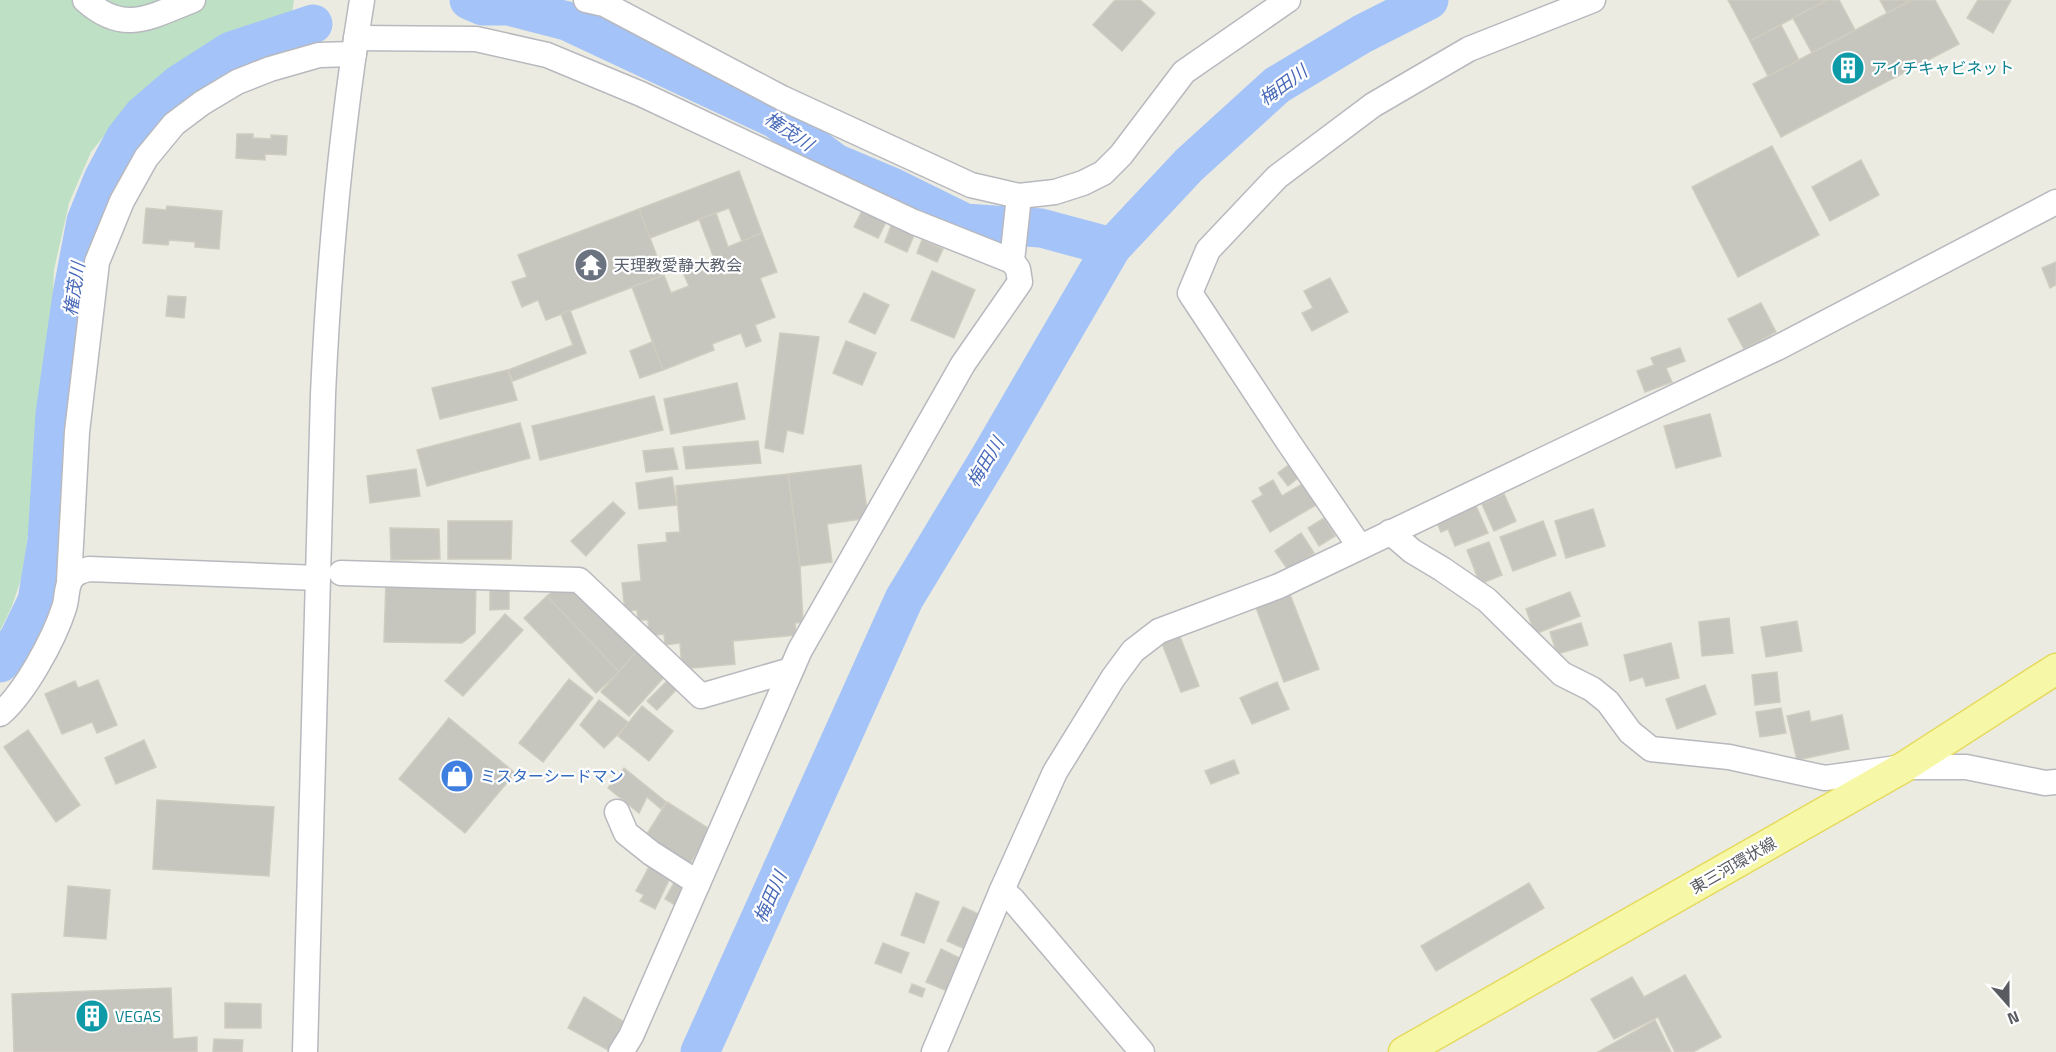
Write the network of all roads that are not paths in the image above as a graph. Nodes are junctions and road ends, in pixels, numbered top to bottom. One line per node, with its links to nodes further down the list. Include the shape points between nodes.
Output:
1 (85, 0): 2 (street, via 105,15 123,21 154,15)
2 (193, 0)
3 (362, 0): 7 (street)
4 (586, 0): 8 (street, via 604,4 782,99 971,185)
5 (1288, 0): 8 (street, via 1184,72 1103,173 1055,192)
6 (1593, 0): 12 (street, via 1469,49 1373,105 1277,177 1208,250 1190,293)
7 (355, 46): 10 (street, via 476,39 547,55 640,94 914,222); 14 (street, via 328,296); 15 (street, via 270,69 237,82 202,103 174,124 146,158 122,201 97,262 77,432)
8 (1018, 200): 10 (street)
9 (2056, 202): 11 (street, via 1777,348)
10 (1012, 257): 17 (street, via 1020,282 963,364)
11 (1390, 532): 12 (street); 19 (street, via 1487,600 1562,674 1608,702 1630,732 1651,749 1729,757 1825,778)
12 (1360, 547): 23 (street, via 1280,586 1159,631 1133,651 1054,772)
13 (341, 573): 17 (street, via 579,580 701,696)
14 (318, 578): 15 (street, via 88,569 76,573); 24 (street)
15 (69, 581): 18 (street, via 52,637 18,693)
16 (2056, 669): 19 (main road, 東三河環状線)
17 (791, 670): 22 (street)
18 (0, 714)
19 (1904, 767): 20 (street, via 1966,767); 28 (main road, 東三河環状線)
20 (2056, 782)
21 (617, 812): 22 (street, via 626,833)
22 (698, 882): 25 (street)
23 (1002, 890): 26 (street); 27 (street)
24 (305, 1052)
25 (621, 1052)
26 (934, 1052)
27 (1142, 1052)
28 (1404, 1052)

